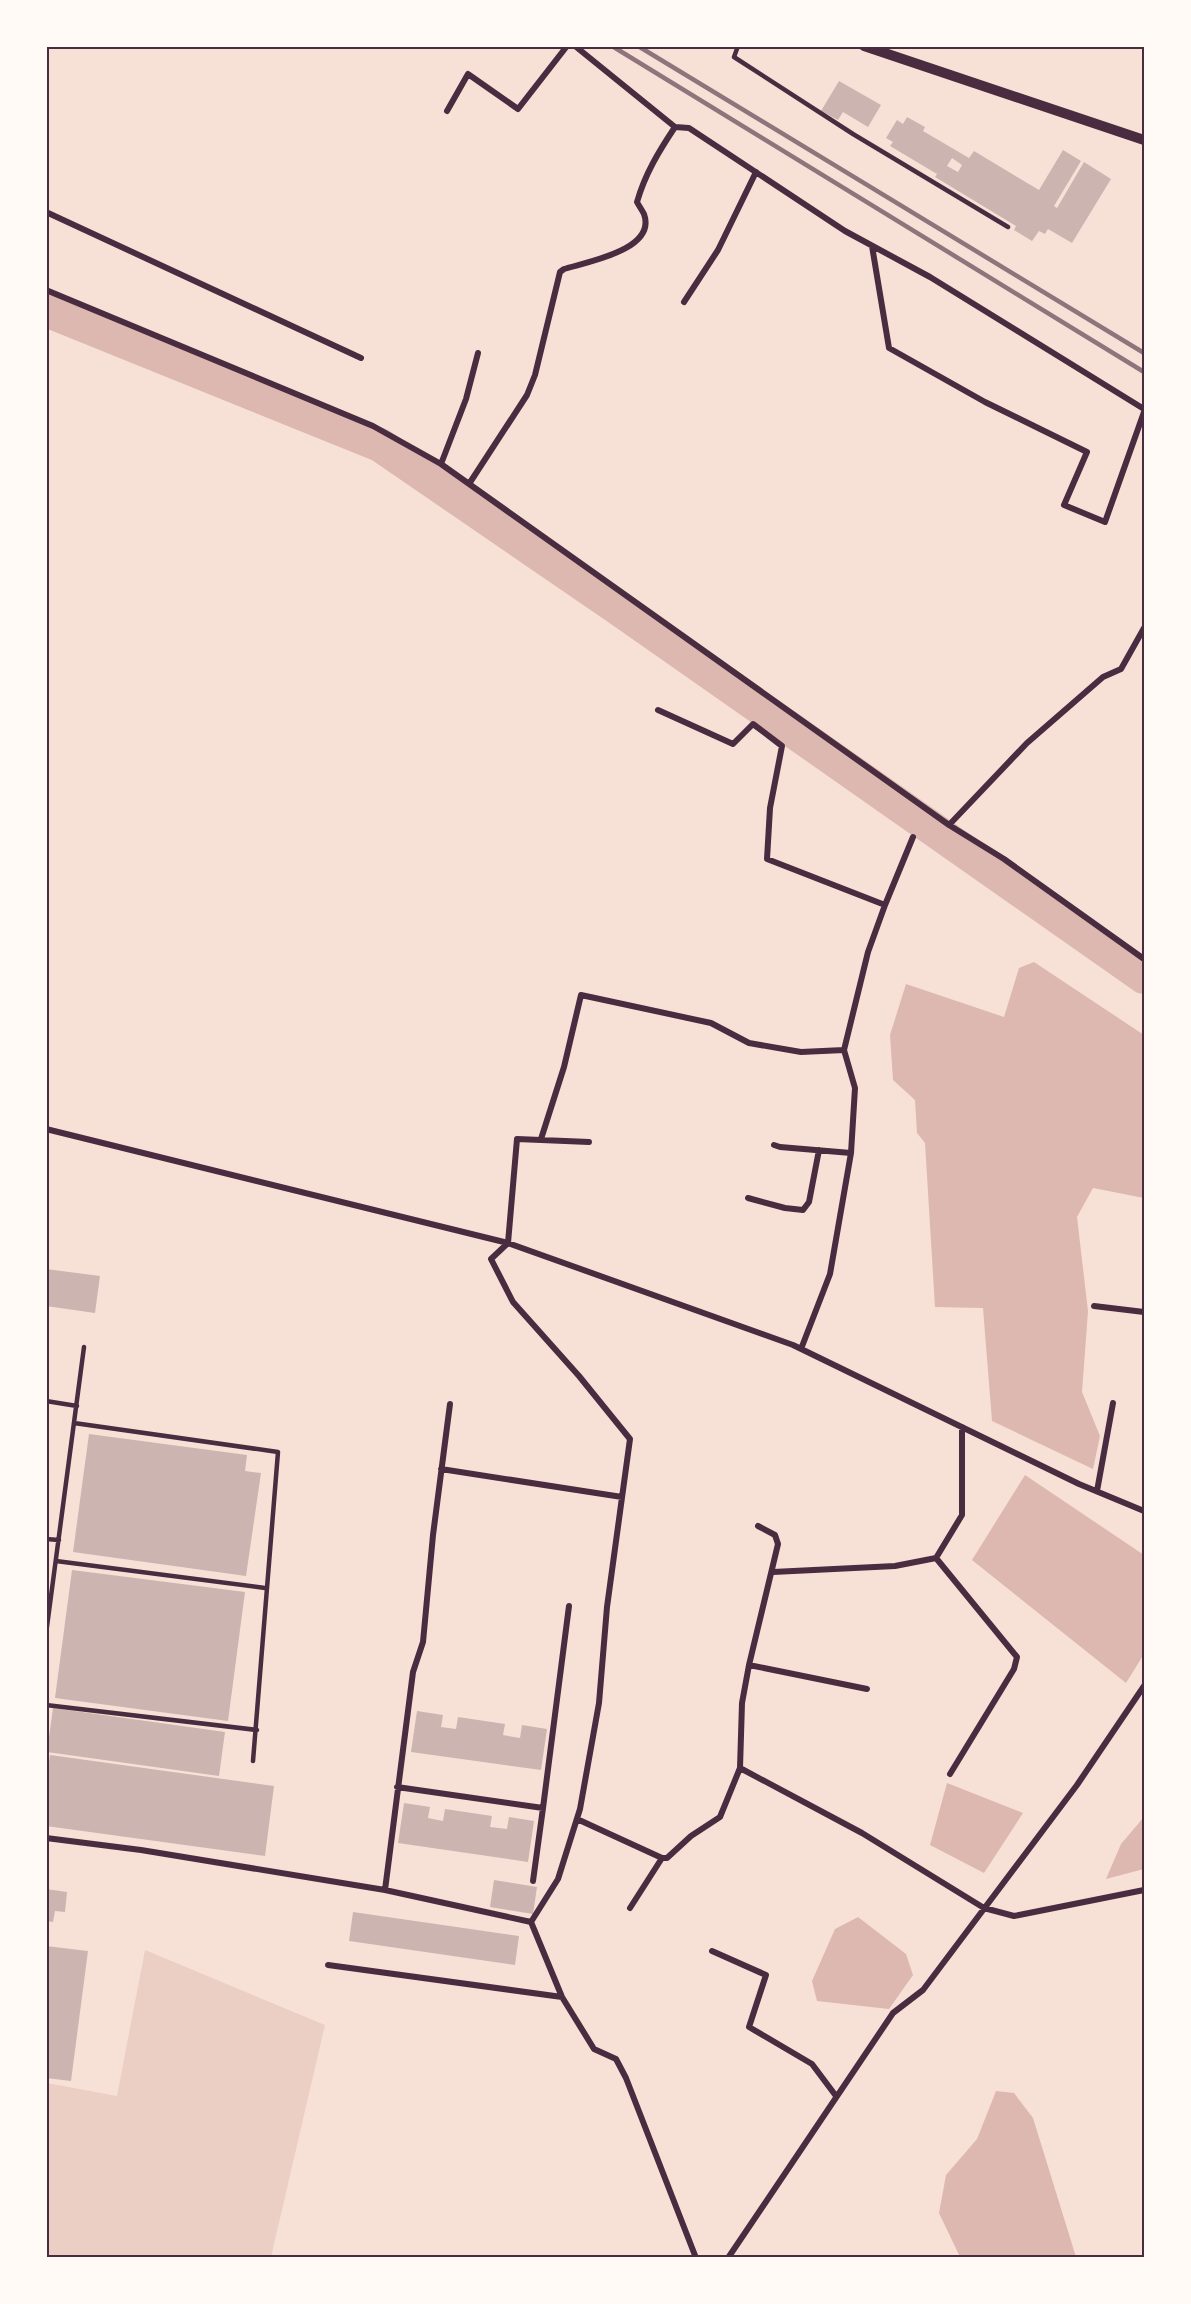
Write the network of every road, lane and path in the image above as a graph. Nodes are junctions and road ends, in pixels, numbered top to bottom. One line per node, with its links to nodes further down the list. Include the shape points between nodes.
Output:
1 (567, 46): 5 (street, via 518,109 468,74)
2 (575, 46): 6 (street)
3 (738, 46): 10 (lane, via 734,57)
4 (864, 46): 7 (street)
5 (447, 111)
6 (675, 127): 8 (street, via 689,128); 18 (street, via 652,161 638,196 645,216 636,243 560,272 527,395)
7 (1144, 140)
8 (756, 172): 11 (street); 13 (street, via 718,250)
9 (46, 212): 15 (street)
10 (1008, 228)
11 (873, 246): 16 (street); 16 (street, via 889,348 985,402 1087,452 1064,505 1105,522)
12 (46, 290): 17 (street, via 373,426)
13 (684, 302)
14 (478, 353): 17 (street, via 466,399)
15 (361, 358)
16 (1144, 410)
17 (441, 464): 18 (street)
18 (469, 484): 21 (street)
19 (1144, 628): 21 (street, via 1121,669 1103,677 1027,744)
20 (658, 710): 23 (street, via 734,744 753,724 782,746 770,808 767,860)
21 (949, 825): 24 (street, via 1004,859)
22 (913, 837): 23 (street)
23 (885, 905): 25 (street, via 868,952)
24 (1144, 959)
25 (844, 1050): 27 (street, via 801,1052 749,1043 711,1023 581,995); 31 (street, via 855,1088)
26 (46, 1129): 33 (street)
27 (541, 1139): 28 (street); 33 (street, via 517,1139)
28 (589, 1143)
29 (774, 1145): 30 (street)
30 (819, 1150): 31 (street); 32 (street, via 808,1202 802,1210)
31 (851, 1153): 37 (street, via 830,1274)
32 (748, 1198)
33 (508, 1243): 37 (street); 46 (street, via 491,1259 513,1302 630,1439)
34 (1094, 1306): 35 (street)
35 (1144, 1312)
36 (84, 1347): 41 (lane)
37 (801, 1349): 43 (street)
38 (46, 1401): 41 (lane)
39 (1113, 1402): 45 (street)
40 (450, 1404): 44 (street)
41 (77, 1406): 42 (lane)
42 (74, 1423): 50 (lane); 54 (lane, via 278,1452)
43 (962, 1427): 45 (street); 51 (street, via 962,1515)
44 (441, 1469): 46 (street); 66 (street, via 423,1642 413,1672)
45 (1097, 1491): 47 (street)
46 (622, 1497): 68 (street, via 599,1703)
47 (1144, 1511)
48 (758, 1526): 53 (street, via 775,1535 778,1544)
49 (46, 1539): 50 (lane)
50 (59, 1540): 52 (lane)
51 (936, 1558): 53 (street, via 895,1566); 65 (street, via 1017,1657 1014,1669)
52 (56, 1561): 54 (lane); 56 (lane)
53 (773, 1572): 58 (street)
54 (265, 1588): 62 (lane)
55 (569, 1606): 67 (street)
56 (47, 1619): 57 (lane)
57 (46, 1634)
58 (749, 1665): 60 (street); 64 (street, via 742,1703)
59 (1144, 1686): 75 (street, via 1077,1785)
60 (867, 1689)
61 (46, 1704): 62 (lane)
62 (257, 1730): 63 (lane)
63 (253, 1761)
64 (740, 1768): 70 (street, via 720,1816); 75 (street, via 862,1833)
65 (950, 1774)
66 (397, 1787): 67 (street); 72 (street)
67 (543, 1808): 71 (street)
68 (577, 1819): 70 (street); 76 (street, via 558,1879)
69 (46, 1838): 72 (street)
70 (662, 1858): 74 (street)
71 (533, 1881)
72 (386, 1890): 76 (street)
73 (1144, 1890): 75 (street, via 1014,1916)
74 (630, 1908)
75 (984, 1908): 80 (street, via 923,1990 892,2013)
76 (531, 1922): 79 (street)
77 (712, 1951): 80 (street, via 766,1975 749,2027 812,2064)
78 (328, 1965): 79 (street)
79 (562, 1997): 81 (street, via 594,2049 616,2059 626,2078)
80 (836, 2096): 82 (street)
81 (696, 2258)
82 (728, 2258)

